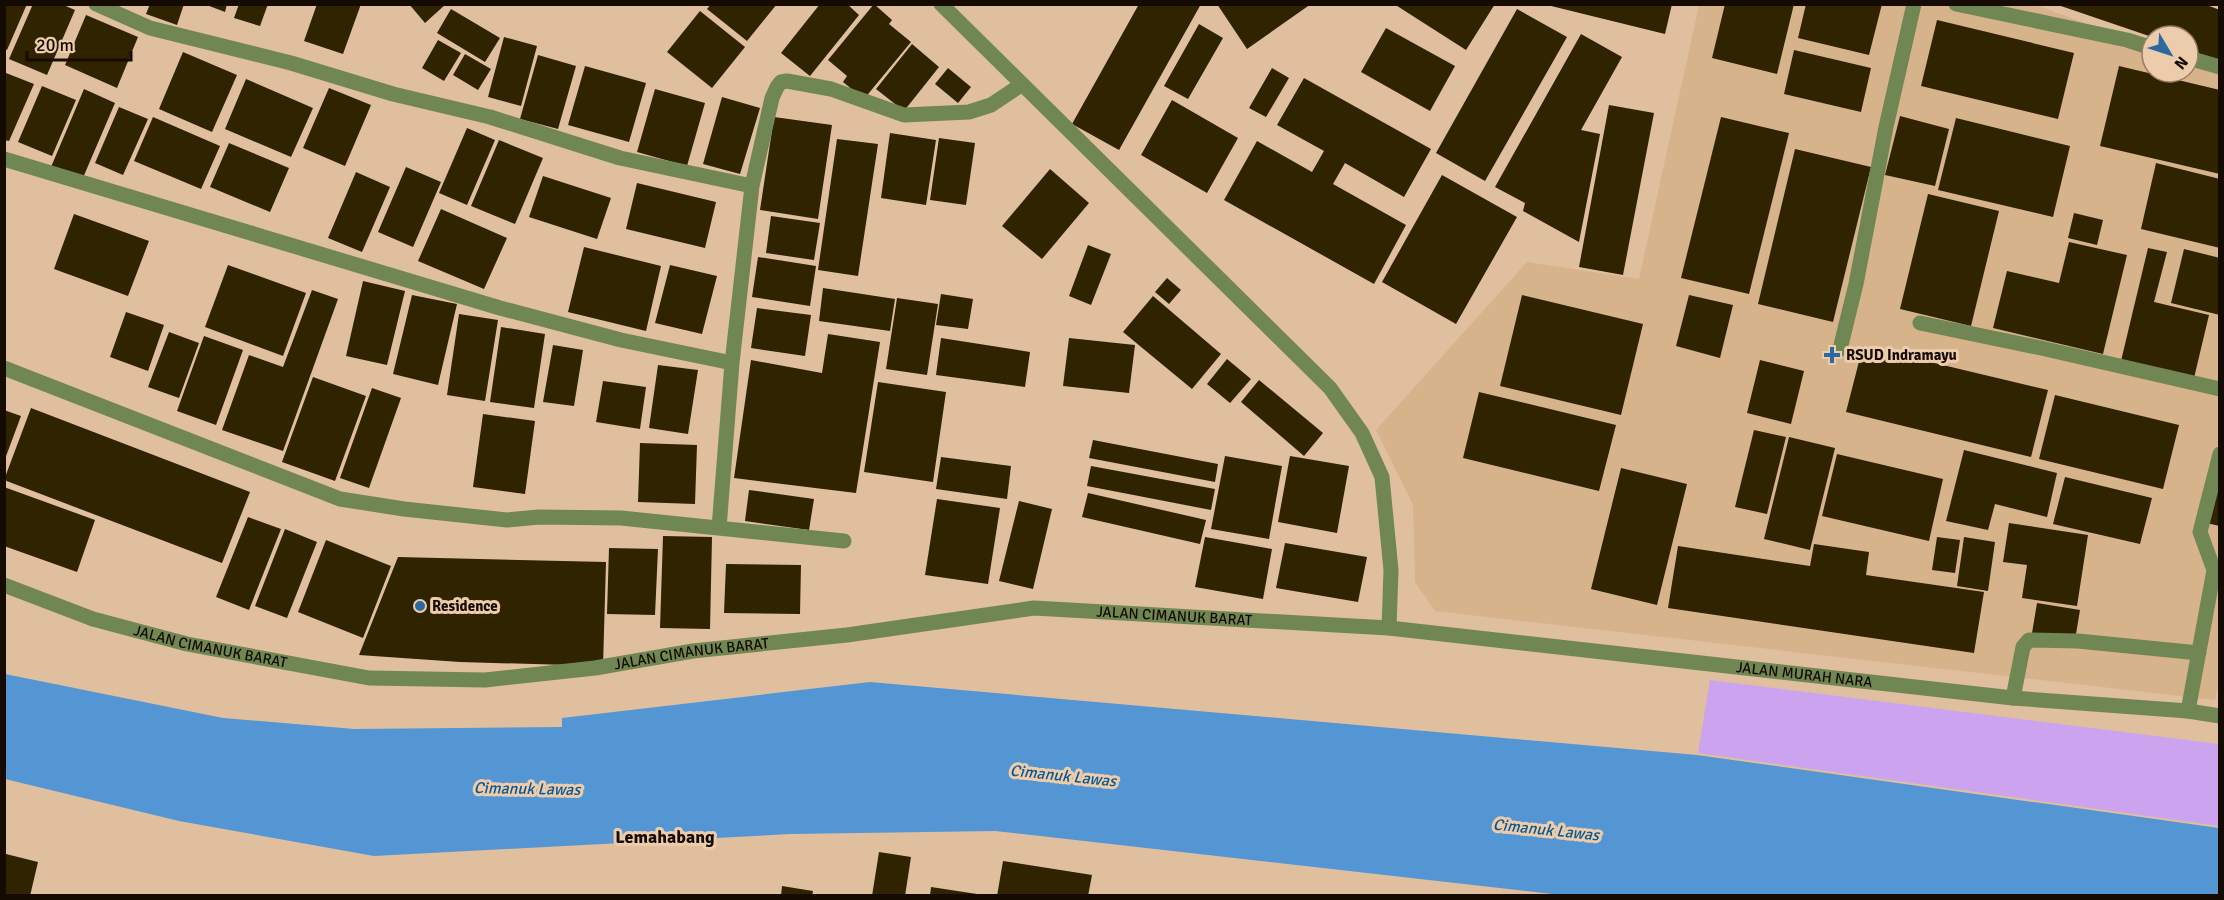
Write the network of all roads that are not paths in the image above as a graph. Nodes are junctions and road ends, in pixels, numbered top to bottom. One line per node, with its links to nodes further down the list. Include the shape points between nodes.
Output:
1 (96, 4): 10 (street, via 150,28 490,117 620,158)
2 (941, 4): 8 (street)
3 (1914, 4): 12 (street)
4 (1956, 4): 5 (street)
5 (2140, 45)
6 (2200, 61): 7 (street)
7 (2220, 67)
8 (1021, 85): 10 (street, via 991,105 969,112 904,115 831,89 781,82 772,98); 20 (street, via 1330,388 1362,433 1382,477 1391,570)
9 (4, 159): 13 (street, via 500,308 621,340)
10 (752, 186): 13 (street)
11 (1920, 323): 15 (street)
12 (1840, 349)
13 (732, 363): 17 (street)
14 (4, 368): 17 (street, via 340,499 507,520 621,518)
15 (2220, 389)
16 (2220, 454): 21 (street, via 2200,532 2214,570)
17 (719, 528): 18 (street)
18 (844, 541)
19 (4, 585): 20 (street, JALAN CIMANUK BARAT, via 93,619 187,644 369,678 485,680 1034,608)
20 (1389, 628): 22 (street, JALAN MURAH NARA)
21 (2199, 653): 22 (street, via 2029,640 2023,647); 23 (street)
22 (2013, 698): 23 (street, JALAN MURAH NARA)
23 (2188, 711): 24 (street, JALAN MURAH NARA)
24 (2220, 716)

